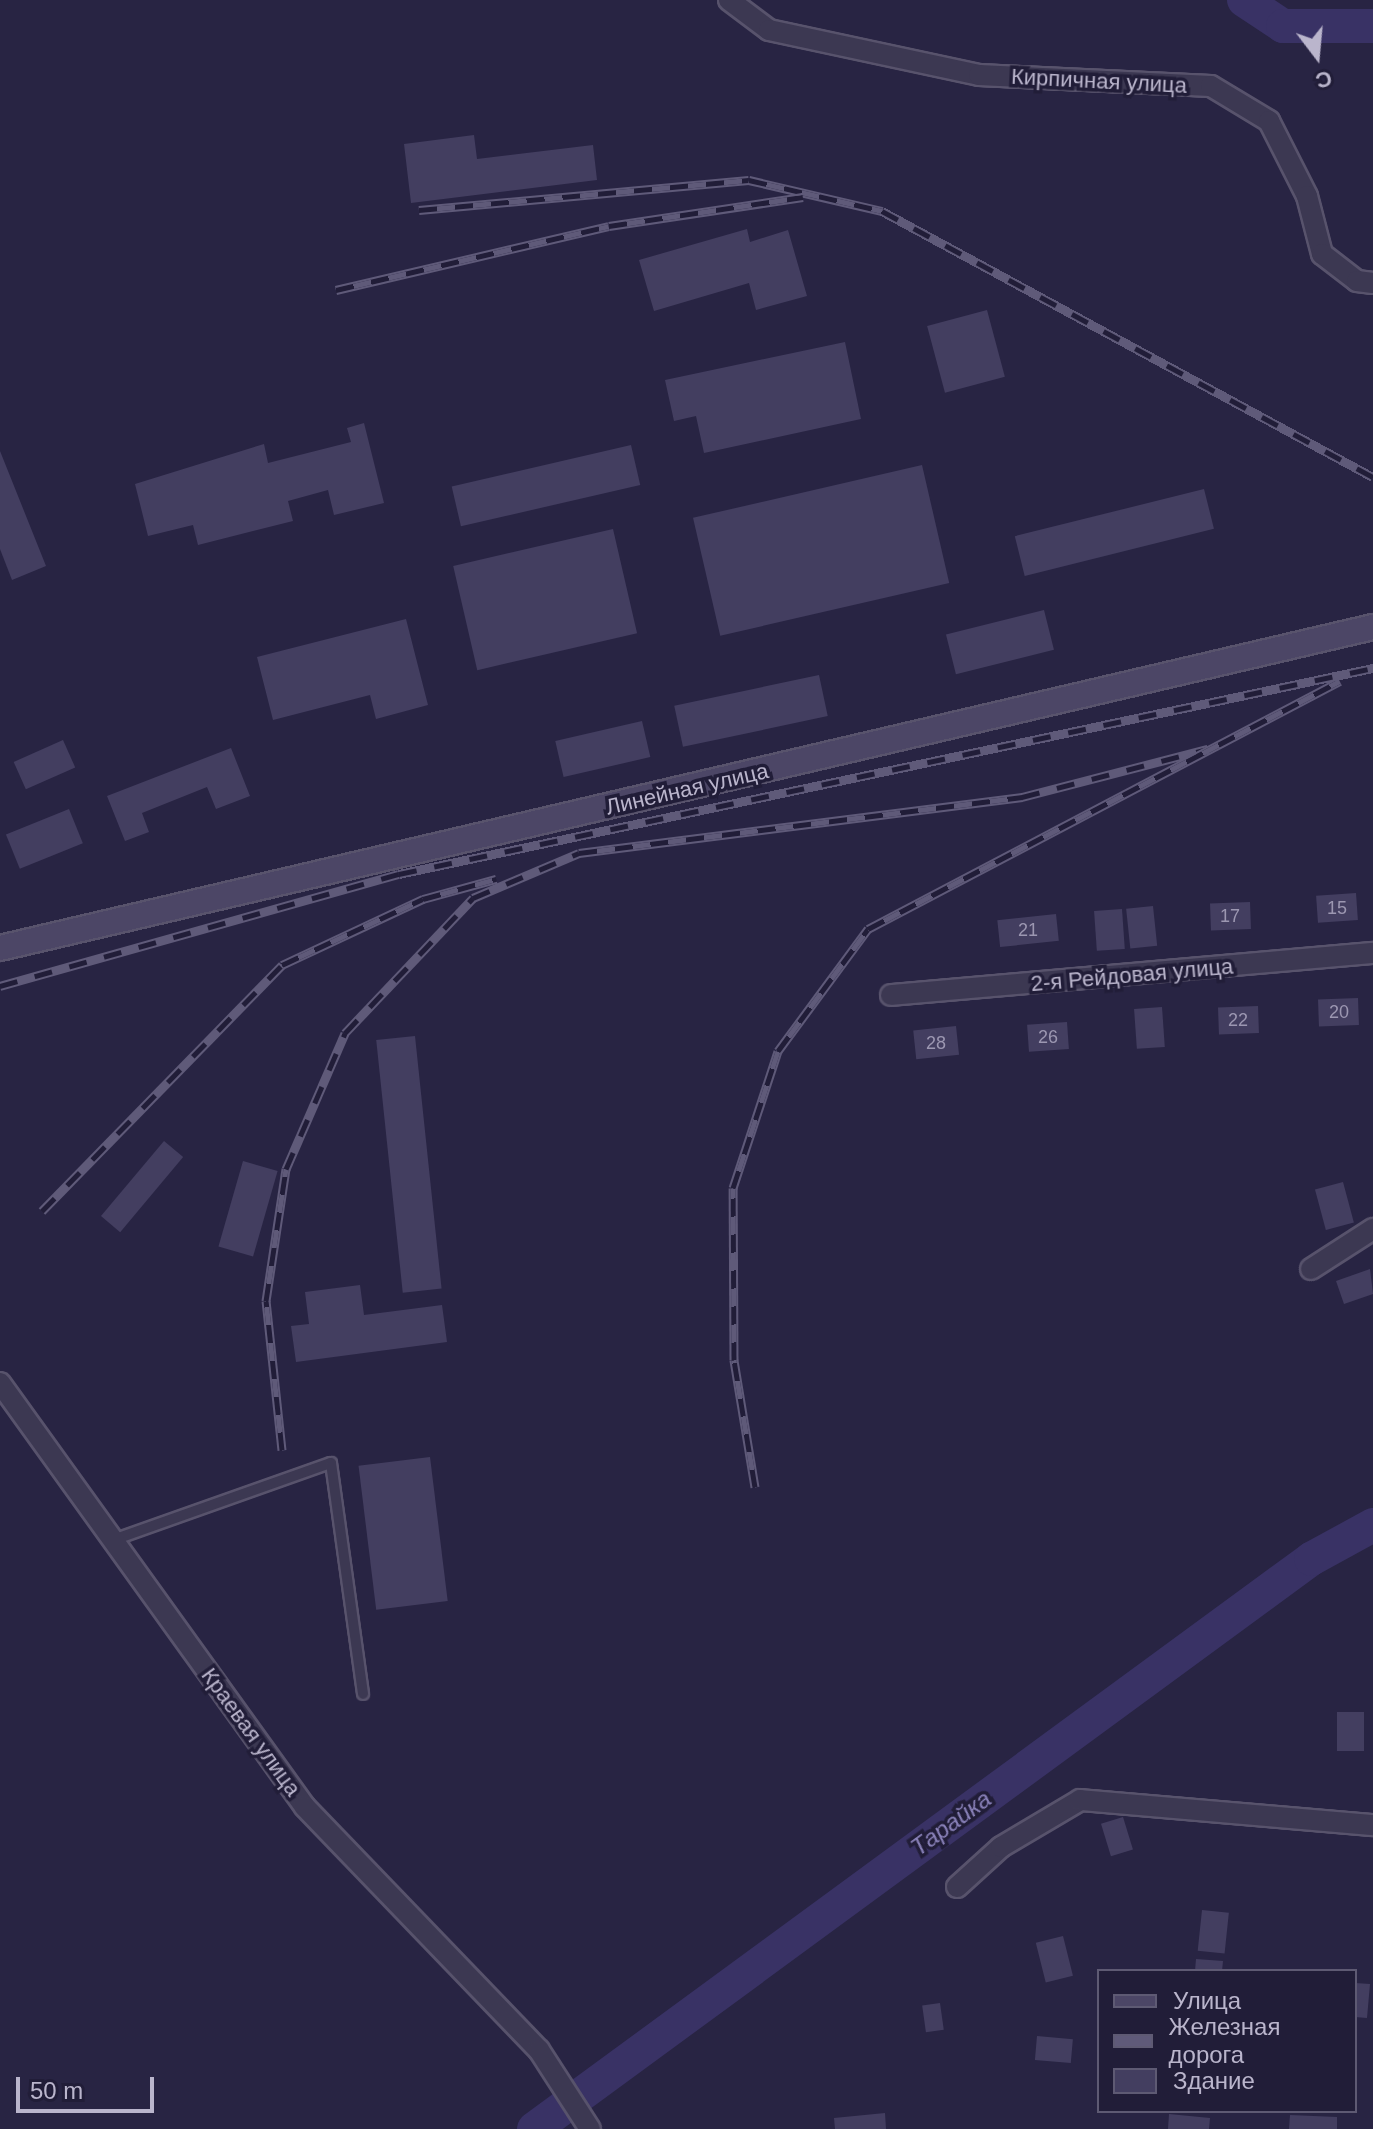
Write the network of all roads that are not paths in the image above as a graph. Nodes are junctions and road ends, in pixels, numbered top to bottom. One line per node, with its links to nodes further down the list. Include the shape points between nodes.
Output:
1 (729, 0): 2 (street, Кирпичная улица, via 769,30 979,75 1211,86 1269,121 1307,196 1322,254 1357,281)
2 (1373, 283)
3 (1373, 627): 4 (street, Линейная улица)
4 (0, 948)
5 (1373, 953): 6 (street, 2-я Рейдовая улица)
6 (891, 995)
7 (1373, 1229): 8 (street)
8 (1311, 1269)
9 (0, 1383): 10 (street, Краевая улица)
10 (113, 1540): 11 (lane, via 331,1463); 14 (street, Краевая улица, via 305,1807 539,2050)
11 (363, 1694)
12 (1373, 1825): 13 (street, via 1080,1800 1001,1847)
13 (957, 1887)
14 (590, 2129)

